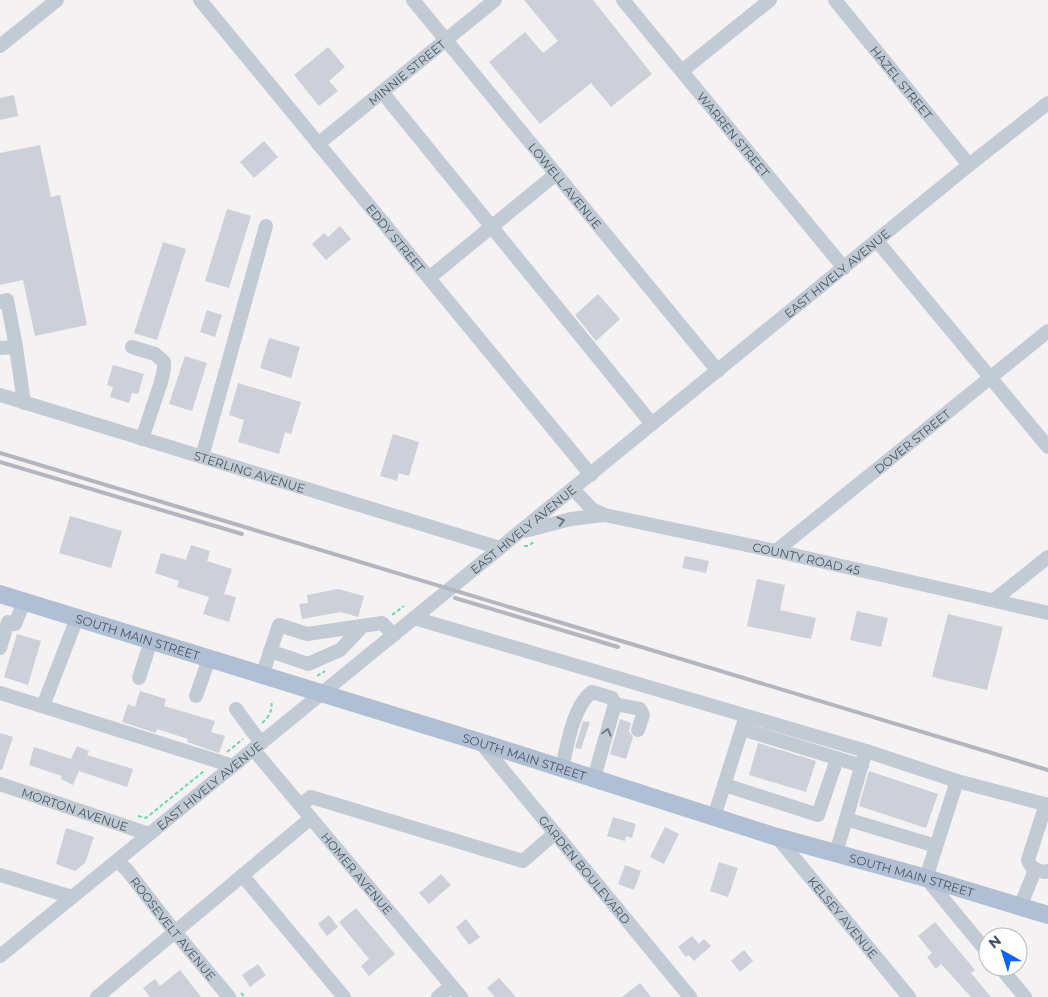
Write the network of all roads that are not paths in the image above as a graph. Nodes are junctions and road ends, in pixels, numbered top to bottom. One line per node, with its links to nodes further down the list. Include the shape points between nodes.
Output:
1 (57, 0): 9 (street)
2 (200, 0): 13 (street, EDDY STREET)
3 (412, 0): 8 (street, LOWELL AVENUE)
4 (495, 0): 8 (street, MINNIE STREET)
5 (623, 0): 10 (street, WARREN STREET)
6 (770, 0): 10 (street)
7 (835, 0): 14 (street, HAZEL STREET)
8 (446, 40): 11 (street, MINNIE STREET); 15 (street, LOWELL AVENUE)
9 (0, 46)
10 (682, 71): 19 (street, WARREN STREET)
11 (382, 92): 13 (street, MINNIE STREET); 17 (street)
12 (1048, 103): 14 (street, EAST HIVELY AVENUE)
13 (318, 144): 20 (street, EDDY STREET)
14 (969, 165): 18 (street, EAST HIVELY AVENUE)
15 (556, 174): 17 (street); 26 (street, LOWELL AVENUE)
16 (266, 226): 33 (street)
17 (492, 227): 20 (street); 30 (street)
18 (877, 242): 19 (street, EAST HIVELY AVENUE); 27 (street)
19 (844, 268): 26 (street, EAST HIVELY AVENUE)
20 (429, 278): 34 (street, EDDY STREET)
21 (0, 302): 23 (street, via 7,300)
22 (1048, 332): 27 (street, DOVER STREET)
23 (16, 347): 25 (street); 29 (street)
24 (132, 347): 31 (street, via 155,354 164,362)
25 (0, 348)
26 (718, 371): 30 (street, EAST HIVELY AVENUE)
27 (991, 378): 32 (street); 39 (street, DOVER STREET)
28 (0, 395): 29 (street, STERLING AVENUE)
29 (24, 403): 31 (street, STERLING AVENUE)
30 (652, 424): 34 (street, EAST HIVELY AVENUE)
31 (142, 439): 33 (street, STERLING AVENUE)
32 (1048, 447)
33 (202, 458): 38 (street, STERLING AVENUE)
34 (590, 474): 35 (street, EAST HIVELY AVENUE)
35 (573, 489): 36 (street, COUNTY ROAD 45, via 592,509); 37 (street, EAST HIVELY AVENUE)
36 (605, 515): 37 (street, one-way to 36, via 571,519); 39 (street, COUNTY ROAD 45)
37 (520, 539): 38 (street, EAST HIVELY AVENUE)
38 (500, 548): 46 (street, EAST HIVELY AVENUE)
39 (776, 551): 42 (street, COUNTY ROAD 45)
40 (1048, 557): 42 (street)
41 (0, 594): 43 (main road, SOUTH MAIN STREET)
42 (994, 600): 44 (street, COUNTY ROAD 45)
43 (24, 602): 45 (main road, SOUTH MAIN STREET); 50 (street, via 15,624 8,622)
44 (1048, 613)
45 (77, 618): 49 (main road, SOUTH MAIN STREET); 59 (street)
46 (414, 618): 48 (street, EAST HIVELY AVENUE); 61 (street)
47 (361, 628): 48 (street, via 382,624); 51 (street, via 340,650 308,664); 51 (street, via 307,634 280,626)
48 (394, 635): 56 (street, EAST HIVELY AVENUE)
49 (151, 641): 52 (main road, SOUTH MAIN STREET); 54 (street)
50 (0, 648)
51 (270, 652): 53 (street)
52 (208, 659): 53 (main road, SOUTH MAIN STREET); 57 (street)
53 (262, 676): 56 (main road, SOUTH MAIN STREET)
54 (139, 678)
55 (0, 693): 59 (street)
56 (322, 694): 63 (main road, SOUTH MAIN STREET); 64 (street, EAST HIVELY AVENUE)
57 (196, 696)
58 (615, 704): 62 (street, via 640,709 643,715); 69 (street, via 612,698 599,693 592,692 585,697); 70 (street, one-way to 58)
59 (43, 706): 67 (street)
60 (236, 708): 64 (street, HOMER AVENUE, via 253,731)
61 (744, 723): 65 (street); 66 (street); 73 (street)
62 (638, 730)
63 (480, 742): 69 (main road, SOUTH MAIN STREET); 79 (street, GARDEN BOULEVARD)
64 (257, 746): 67 (street, EAST HIVELY AVENUE); 74 (street, HOMER AVENUE)
65 (866, 751): 68 (street); 71 (street)
66 (837, 759): 68 (street); 73 (street, via 818,815)
67 (233, 766): 80 (street, EAST HIVELY AVENUE)
68 (862, 766): 78 (street)
69 (562, 768): 70 (main road, SOUTH MAIN STREET)
70 (594, 778): 76 (main road, SOUTH MAIN STREET)
71 (957, 781): 75 (street); 83 (street)
72 (0, 784): 80 (street, MORTON AVENUE)
73 (724, 785): 76 (street)
74 (300, 805): 77 (street, HOMER AVENUE); 79 (street, via 311,797 523,861)
75 (1047, 805): 82 (street)
76 (714, 817): 81 (main road, SOUTH MAIN STREET)
77 (311, 818): 88 (street); 97 (street, HOMER AVENUE)
78 (846, 819): 83 (street); 84 (street)
79 (555, 833): 103 (street, GARDEN BOULEVARD)
80 (149, 834): 85 (street, EAST HIVELY AVENUE)
81 (777, 837): 84 (main road, SOUTH MAIN STREET); 104 (street, KELSEY AVENUE)
82 (1042, 838): 86 (street, via 1028,860 1030,866)
83 (936, 846): 89 (street)
84 (836, 853): 89 (main road, SOUTH MAIN STREET)
85 (117, 861): 90 (street, EAST HIVELY AVENUE); 93 (street, ROOSEVELT AVENUE)
86 (1042, 870): 91 (street)
87 (0, 875): 90 (street)
88 (242, 875): 93 (street); 100 (street)
89 (926, 878): 91 (main road, SOUTH MAIN STREET); 94 (street)
90 (72, 897): 95 (street, EAST HIVELY AVENUE)
91 (1020, 907): 92 (main road, SOUTH MAIN STREET)
92 (1048, 915)
93 (174, 932): 98 (street); 99 (street, ROOSEVELT AVENUE)
94 (978, 941)
95 (0, 956)
96 (1008, 977): 105 (street)
97 (452, 986): 101 (street); 102 (street, HOMER AVENUE)
98 (97, 997)
99 (229, 997)
100 (344, 997)
101 (438, 997)
102 (461, 997)
103 (690, 997)
104 (910, 997)
105 (1025, 997)

